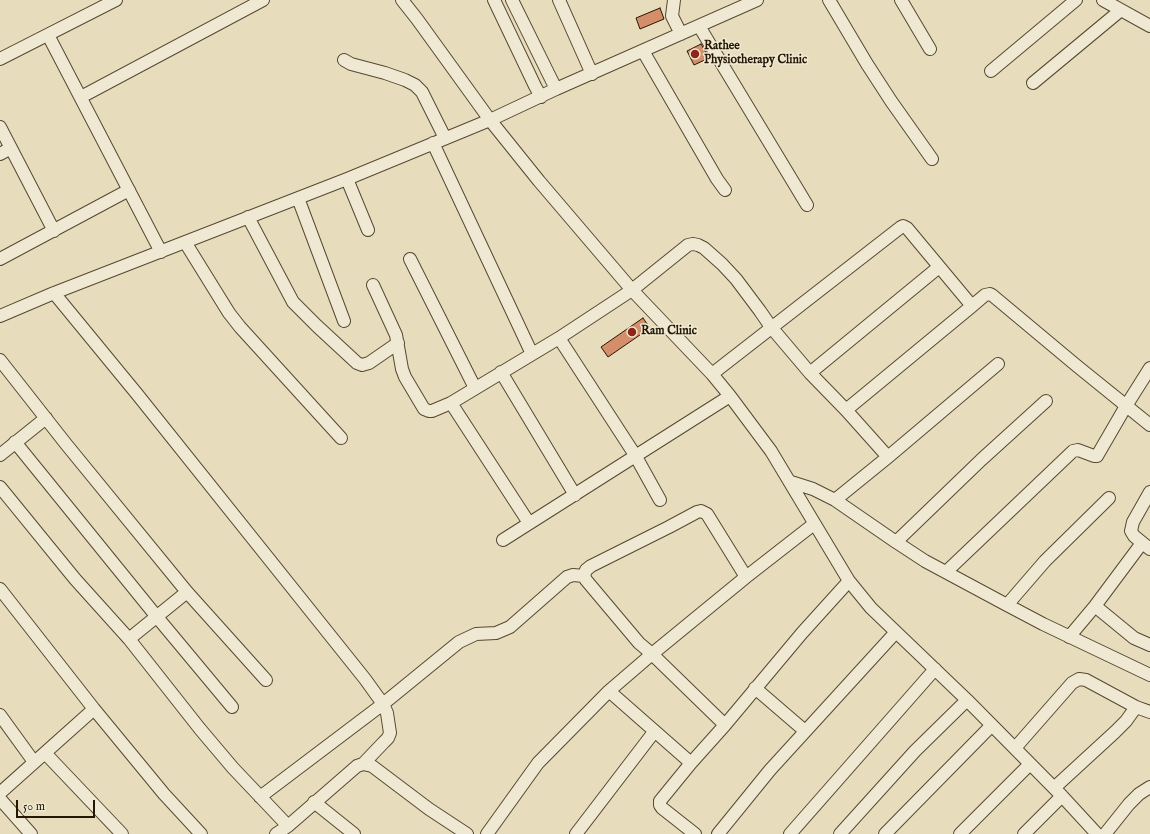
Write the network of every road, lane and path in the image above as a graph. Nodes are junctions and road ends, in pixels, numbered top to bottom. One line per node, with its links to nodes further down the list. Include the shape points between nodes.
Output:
1 (116, 0): 13 (street)
2 (263, 0): 27 (street)
3 (402, 0): 29 (street)
4 (494, 0): 28 (street)
5 (512, 0): 26 (street)
6 (559, 0): 24 (street)
7 (674, 0): 17 (street, via 672,16)
8 (757, 0): 15 (street)
9 (829, 0): 35 (street, via 867,64)
10 (901, 0): 19 (street)
11 (1076, 0): 23 (street)
12 (1103, 0): 14 (street)
13 (98, 5): 18 (street)
14 (1121, 10): 16 (street); 25 (street)
15 (699, 26): 17 (street); 40 (street)
16 (1150, 26)
17 (681, 34): 20 (street)
18 (48, 35): 21 (street); 27 (street)
19 (930, 49)
20 (643, 51): 24 (street); 38 (street)
21 (0, 59)
22 (344, 60): 31 (street, via 415,85 422,92)
23 (991, 71)
24 (592, 74): 26 (street)
25 (1033, 83)
26 (556, 89): 28 (street)
27 (80, 97): 37 (street)
28 (541, 97): 29 (street)
29 (490, 120): 31 (street); 50 (street)
30 (0, 127): 33 (street)
31 (445, 138): 32 (street)
32 (433, 143): 36 (street); 58 (street)
33 (11, 148): 34 (street); 43 (street)
34 (0, 154)
35 (932, 159)
36 (347, 179): 39 (street); 42 (street)
37 (129, 190): 43 (street); 45 (street)
38 (725, 190)
39 (298, 198): 41 (street); 54 (street)
40 (807, 205)
41 (248, 217): 44 (street); 57 (street, via 293,302 356,363 369,363)
42 (368, 230)
43 (54, 231): 46 (street)
44 (185, 242): 45 (street); 73 (street, via 240,327)
45 (161, 252): 51 (street)
46 (0, 259)
47 (410, 259): 65 (street)
48 (939, 267): 52 (street); 55 (street, via 903,226); 63 (street)
49 (373, 285): 57 (street)
50 (632, 290): 55 (street, via 688,246 698,245 736,279); 56 (street); 64 (street)
51 (54, 293): 53 (street); 110 (street, via 316,617)
52 (972, 306): 69 (street, via 985,294 992,295); 70 (street)
53 (0, 316)
54 (344, 321)
55 (771, 327): 63 (street); 64 (street)
56 (559, 338): 58 (street); 76 (street)
57 (398, 343): 68 (street, via 403,373 424,409 434,411)
58 (532, 354): 62 (street)
59 (0, 360): 71 (street)
60 (998, 364): 77 (street)
61 (1150, 368): 69 (street)
62 (501, 372): 65 (street); 81 (street)
63 (810, 373): 70 (street)
64 (712, 374): 66 (street)
65 (475, 388): 68 (street)
66 (730, 396): 76 (street); 78 (street)
67 (1046, 401): 88 (street)
68 (451, 403): 85 (street)
69 (1126, 406): 72 (street); 90 (street, via 1097,456 1073,451)
70 (846, 410): 77 (street)
71 (46, 418): 74 (street); 95 (street)
72 (1150, 424)
73 (341, 438)
74 (15, 442): 75 (street); 98 (street)
75 (0, 455)
76 (635, 455): 81 (street); 83 (street)
77 (888, 457): 84 (street)
78 (791, 482): 84 (street); 86 (street)
79 (0, 487): 101 (street, via 75,579)
80 (1150, 492): 89 (street, via 1131,529 1132,534)
81 (575, 495): 85 (street)
82 (1109, 498): 96 (street, via 1045,561)
83 (660, 500)
84 (835, 500): 88 (street)
85 (529, 523): 87 (street)
86 (814, 524): 92 (street); 93 (street)
87 (503, 540)
88 (896, 542): 90 (street)
89 (1146, 546): 97 (street)
90 (946, 572): 96 (street)
91 (584, 576): 92 (street, via 591,566 701,511 707,514); 103 (street, via 631,635); 110 (street, via 567,577 510,628 496,633 476,634 459,642)
92 (746, 577): 103 (street)
93 (849, 581): 99 (street, via 871,608); 107 (street)
94 (0, 588): 113 (street)
95 (187, 592): 98 (street); 106 (street)
96 (1007, 605): 100 (street)
97 (1095, 606): 100 (street); 102 (street, via 1134,638)
98 (157, 618): 101 (street); 111 (street)
99 (896, 632): 104 (street); 118 (street)
100 (1070, 637): 105 (street)
101 (129, 639): 129 (street, via 200,729)
102 (1150, 645)
103 (652, 654): 108 (street); 116 (street)
104 (935, 669): 109 (street); 143 (street)
105 (1150, 675)
106 (266, 680)
107 (755, 688): 116 (street); 118 (street)
108 (609, 691): 119 (street); 139 (street, via 538,763)
109 (967, 700): 117 (street); 144 (street, via 915,751)
110 (383, 704): 123 (street, via 390,733); 129 (street)
111 (232, 707)
112 (1136, 707): 114 (street); 120 (street, via 1086,680 1079,679 1072,683); 127 (street)
113 (94, 709): 121 (street); 135 (street, via 164,794)
114 (1150, 712)
115 (0, 715): 122 (street)
116 (725, 725): 124 (street)
117 (992, 725): 120 (street); 145 (street)
118 (805, 731): 142 (street)
119 (654, 732): 124 (street); 140 (street)
120 (1014, 748): 125 (street)
121 (45, 753): 122 (street); 134 (street)
122 (34, 762): 128 (street)
123 (363, 764): 131 (street, via 357,766); 138 (street, via 372,766)
124 (691, 764): 141 (street, via 660,803 664,810)
125 (1030, 764): 127 (street); 146 (street)
126 (1150, 787): 148 (street, via 1139,794)
127 (1058, 792): 147 (street); 148 (street)
128 (0, 793)
129 (260, 797): 132 (street)
130 (0, 799): 133 (street)
131 (314, 802): 132 (street); 137 (street)
132 (288, 826): 136 (street)
133 (31, 834)
134 (122, 834)
135 (201, 834)
136 (276, 834)
137 (354, 834)
138 (467, 834)
139 (487, 834)
140 (576, 834)
141 (695, 834)
142 (718, 834)
143 (790, 834)
144 (840, 834)
145 (885, 834)
146 (960, 834)
147 (1024, 834)
148 (1098, 834)

